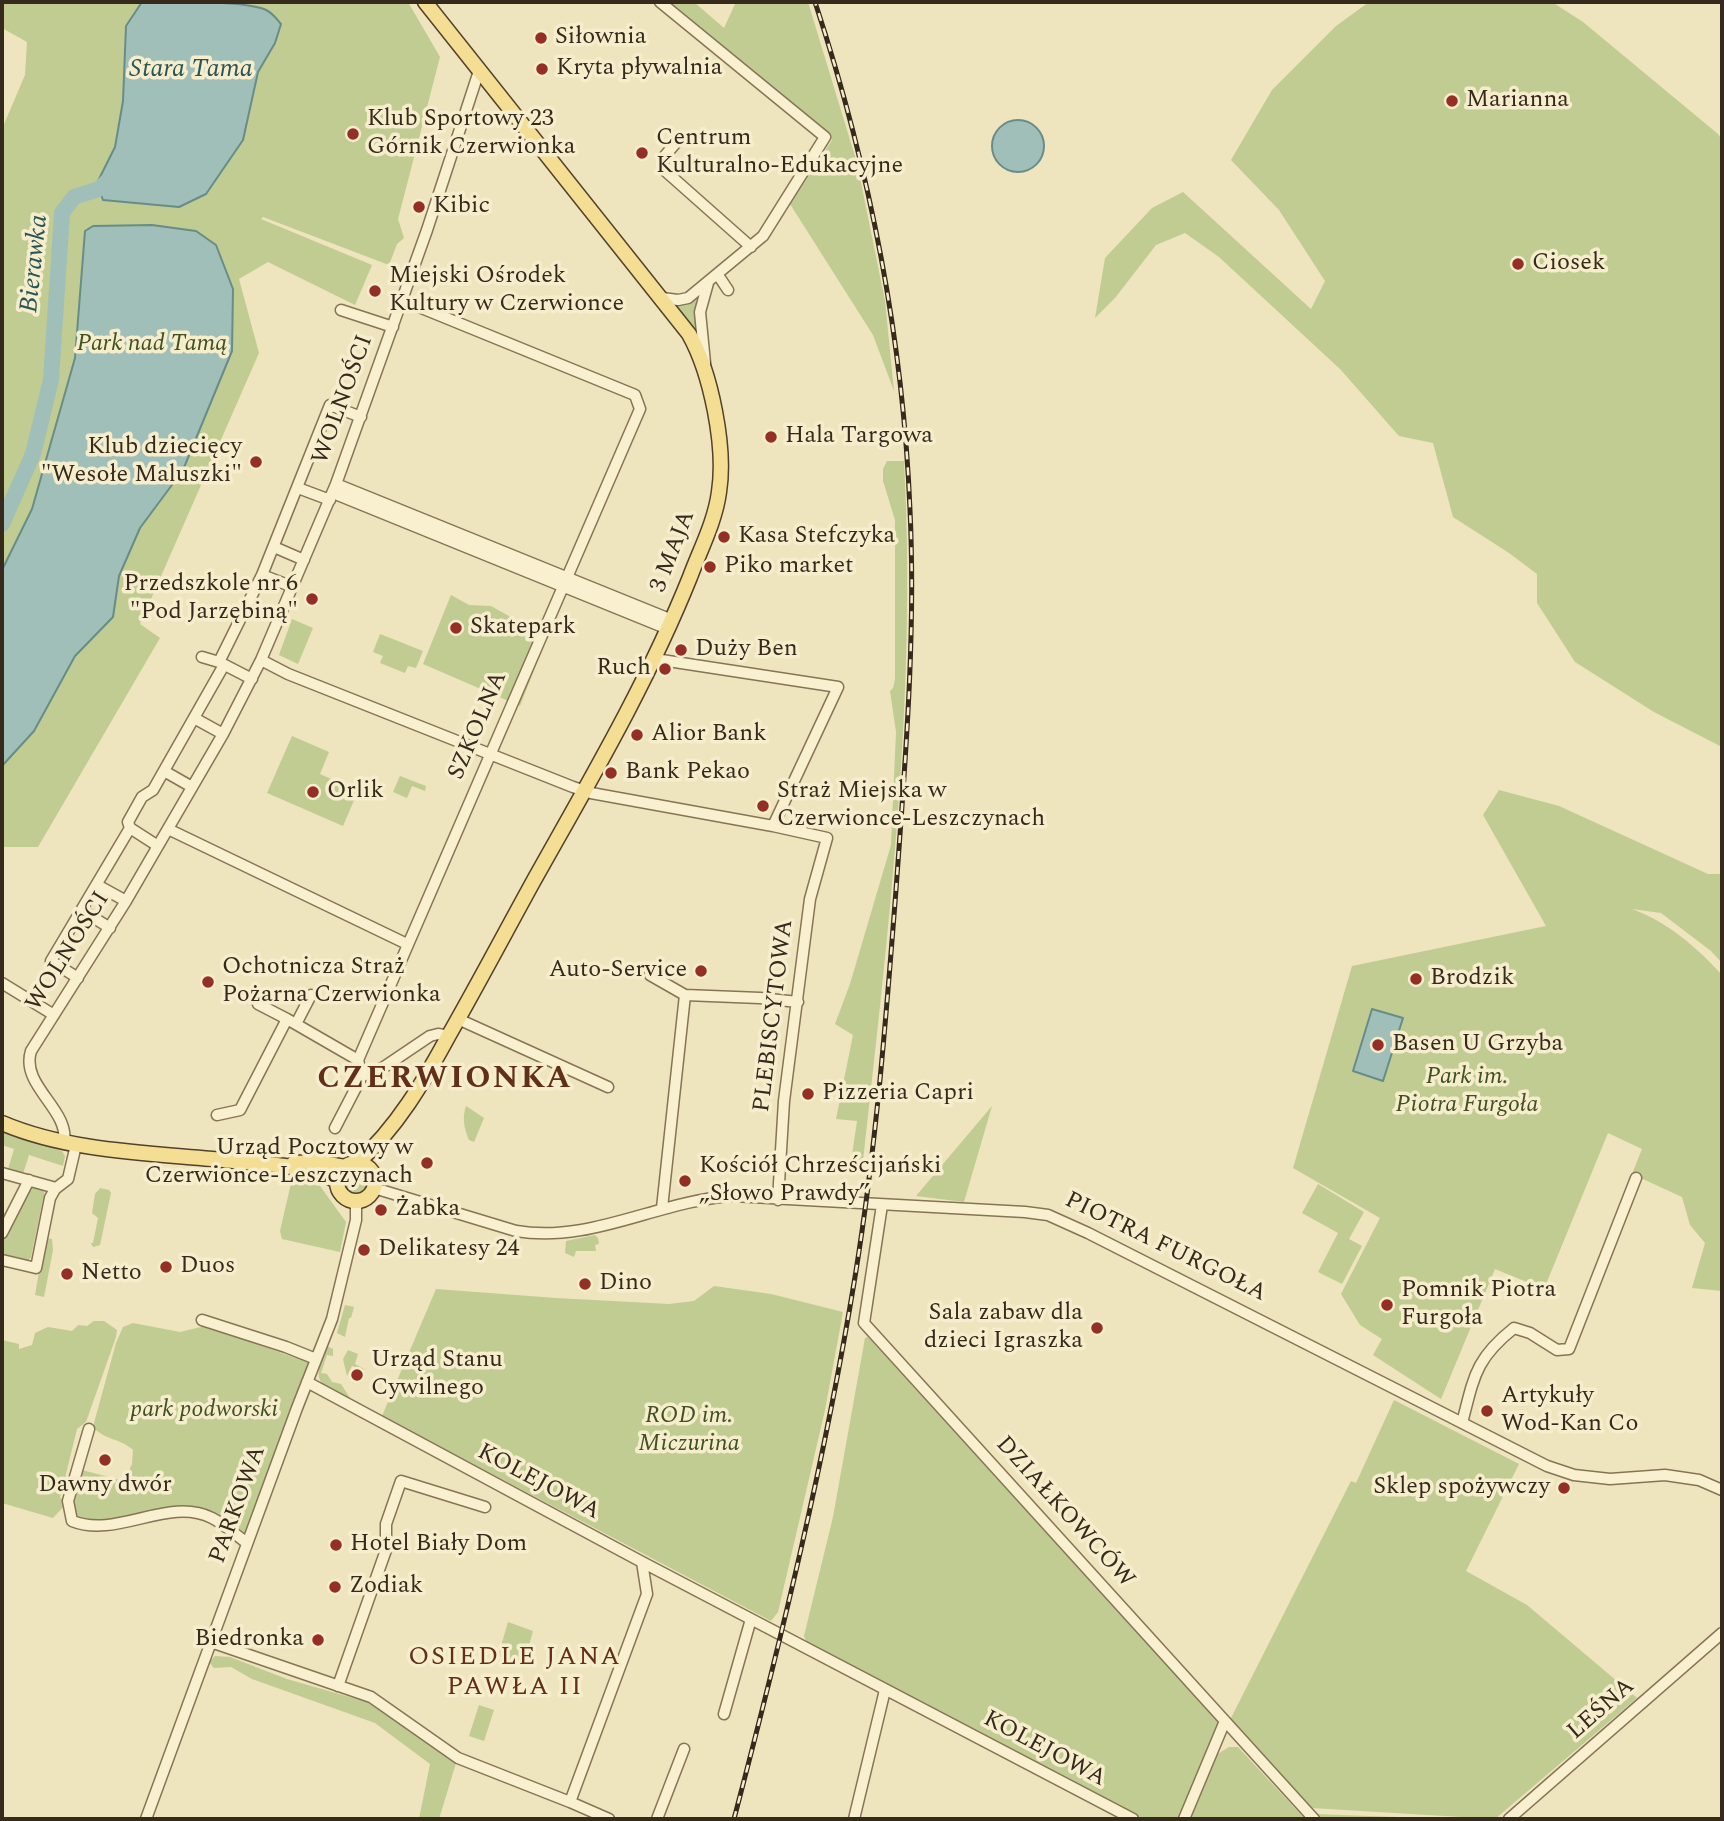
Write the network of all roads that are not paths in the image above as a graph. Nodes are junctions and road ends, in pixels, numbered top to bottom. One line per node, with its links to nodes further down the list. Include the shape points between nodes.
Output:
1 (425, 2): 3 (main road, 3 MAJA)
2 (660, 2): 5 (street, via 825,136 763,236)
3 (479, 71): 9 (main road, 3 MAJA); 10 (street, WOLNOŚCI)
4 (680, 138): 5 (street, via 663,158 663,169)
5 (751, 247): 6 (street)
6 (718, 275): 7 (street); 8 (street)
7 (708, 283): 9 (street, via 685,299); 13 (street, via 700,318)
8 (728, 290)
9 (662, 298): 13 (main road, 3 MAJA, via 689,334)
10 (402, 300): 12 (street, WOLNOŚCI); 20 (street, SZKOLNA, via 635,395 640,410)
11 (341, 310): 12 (street)
12 (393, 327): 14 (street, WOLNOŚCI)
13 (707, 377): 22 (main road, 3 MAJA, via 720,459 719,494)
14 (360, 416): 15 (street, via 330,405); 16 (street, WOLNOŚCI)
15 (298, 488): 16 (street); 17 (street)
16 (333, 492): 18 (street, WOLNOŚCI); 20 (street)
17 (274, 547): 18 (street); 19 (street)
18 (304, 560): 21 (street, WOLNOŚCI)
19 (262, 575): 21 (street); 26 (street)
20 (564, 581): 22 (street); 30 (street, SZKOLNA)
21 (293, 587): 25 (street, WOLNOŚCI)
22 (670, 624): 24 (main road, 3 MAJA)
23 (201, 657): 26 (street)
24 (655, 659): 33 (main road, 3 MAJA); 34 (street, via 838,687)
25 (261, 660): 27 (street, WOLNOŚCI); 30 (street)
26 (222, 664): 27 (street); 28 (street)
27 (252, 679): 29 (street, WOLNOŚCI)
28 (194, 718): 29 (street); 31 (street)
29 (223, 734): 32 (street, WOLNOŚCI)
30 (490, 754): 33 (street); 42 (street, SZKOLNA)
31 (164, 771): 32 (street); 35 (street, via 153,790 142,797 128,822)
32 (192, 788): 36 (street, WOLNOŚCI)
33 (586, 791): 34 (street); 51 (main road, 3 MAJA)
34 (773, 826): 48 (street, PLEBISCYTOWA, via 827,838 810,899)
35 (130, 828): 37 (street); 38 (street)
36 (168, 829): 37 (street, WOLNOŚCI); 42 (street)
37 (158, 846): 39 (street, WOLNOŚCI)
38 (97, 885): 39 (street); 40 (street)
39 (126, 901): 41 (street, WOLNOŚCI)
40 (83, 911): 41 (street); 44 (street, via 51,961)
41 (110, 928): 44 (street, WOLNOŚCI)
42 (407, 944): 54 (street, SZKOLNA)
43 (650, 975): 47 (street)
44 (78, 978): 50 (street, WOLNOŚCI)
45 (2, 983): 50 (street)
46 (311, 995): 52 (street)
47 (685, 995): 48 (street); 74 (street)
48 (798, 1002): 71 (street, PLEBISCYTOWA, via 784,1101)
49 (258, 1004): 52 (street)
50 (54, 1015): 61 (street, WOLNOŚCI, via 31,1051 29,1065)
51 (458, 1019): 53 (main road, 3 MAJA); 56 (street)
52 (291, 1022): 54 (street); 57 (street, via 240,1110)
53 (449, 1036): 55 (street, via 430,1036); 60 (main road, 3 MAJA)
54 (358, 1060): 55 (street)
55 (362, 1076): 59 (street)
56 (608, 1087)
57 (217, 1115)
58 (2, 1123): 61 (main road)
59 (335, 1128)
60 (381, 1140): 63 (main road, 3 MAJA); 65 (main road, 3 MAJA)
61 (70, 1144): 62 (main road); 69 (street, via 68,1179)
62 (280, 1165): 63 (main road); 68 (main road)
63 (351, 1165): 65 (main road); 68 (main road)
64 (2, 1172): 67 (street)
65 (372, 1172): 70 (main road)
66 (1636, 1178): 80 (street, via 1569,1349 1557,1350 1514,1328 1495,1343 1475,1371)
67 (29, 1180): 69 (street); 75 (street)
68 (337, 1181): 72 (main road, via 343,1195)
69 (56, 1188): 76 (street, via 48,1202 36,1268)
70 (374, 1188): 72 (main road); 74 (street, PIOTRA FURGOŁA, via 535,1234 601,1227)
71 (778, 1200): 73 (street, PIOTRA FURGOŁA); 74 (street, PIOTRA FURGOŁA, via 733,1196)
72 (356, 1201): 78 (street, PARKOWA, via 356,1220 338,1296)
73 (882, 1205): 80 (street, PIOTRA FURGOŁA, via 1024,1212 1062,1220); 92 (street, DZIAŁKOWCÓW, via 863,1323)
74 (662, 1208)
75 (2, 1233)
76 (2, 1260)
77 (202, 1320): 78 (street)
78 (316, 1359): 79 (street, PARKOWA)
79 (307, 1382): 84 (street, PARKOWA); 85 (street, KOLEJOWA)
80 (1462, 1423): 82 (street, PIOTRA FURGOŁA, via 1574,1475 1609,1479 1665,1475 1699,1480)
81 (89, 1429): 84 (street, via 68,1501 72,1521 113,1524 184,1511 212,1518)
82 (1722, 1490)
83 (485, 1507): 89 (street, via 401,1481 386,1524 386,1550)
84 (247, 1543): 88 (street, PARKOWA)
85 (642, 1562): 86 (street, KOLEJOWA); 94 (street, via 647,1594)
86 (751, 1619): 90 (street, KOLEJOWA); 91 (street)
87 (1722, 1633): 102 (street, LEŚNA)
88 (211, 1642): 89 (street); 96 (street, PARKOWA)
89 (338, 1686): 94 (street, via 371,1697 458,1758)
90 (885, 1690): 95 (street, KOLEJOWA); 99 (street)
91 (724, 1714)
92 (1226, 1721): 100 (street); 101 (street, DZIAŁKOWCÓW)
93 (684, 1749): 98 (street)
94 (570, 1802): 97 (street)
95 (1125, 1818)
96 (146, 1819)
97 (609, 1819)
98 (657, 1819)
99 (854, 1819)
100 (1184, 1819)
101 (1314, 1819)
102 (1508, 1819)

